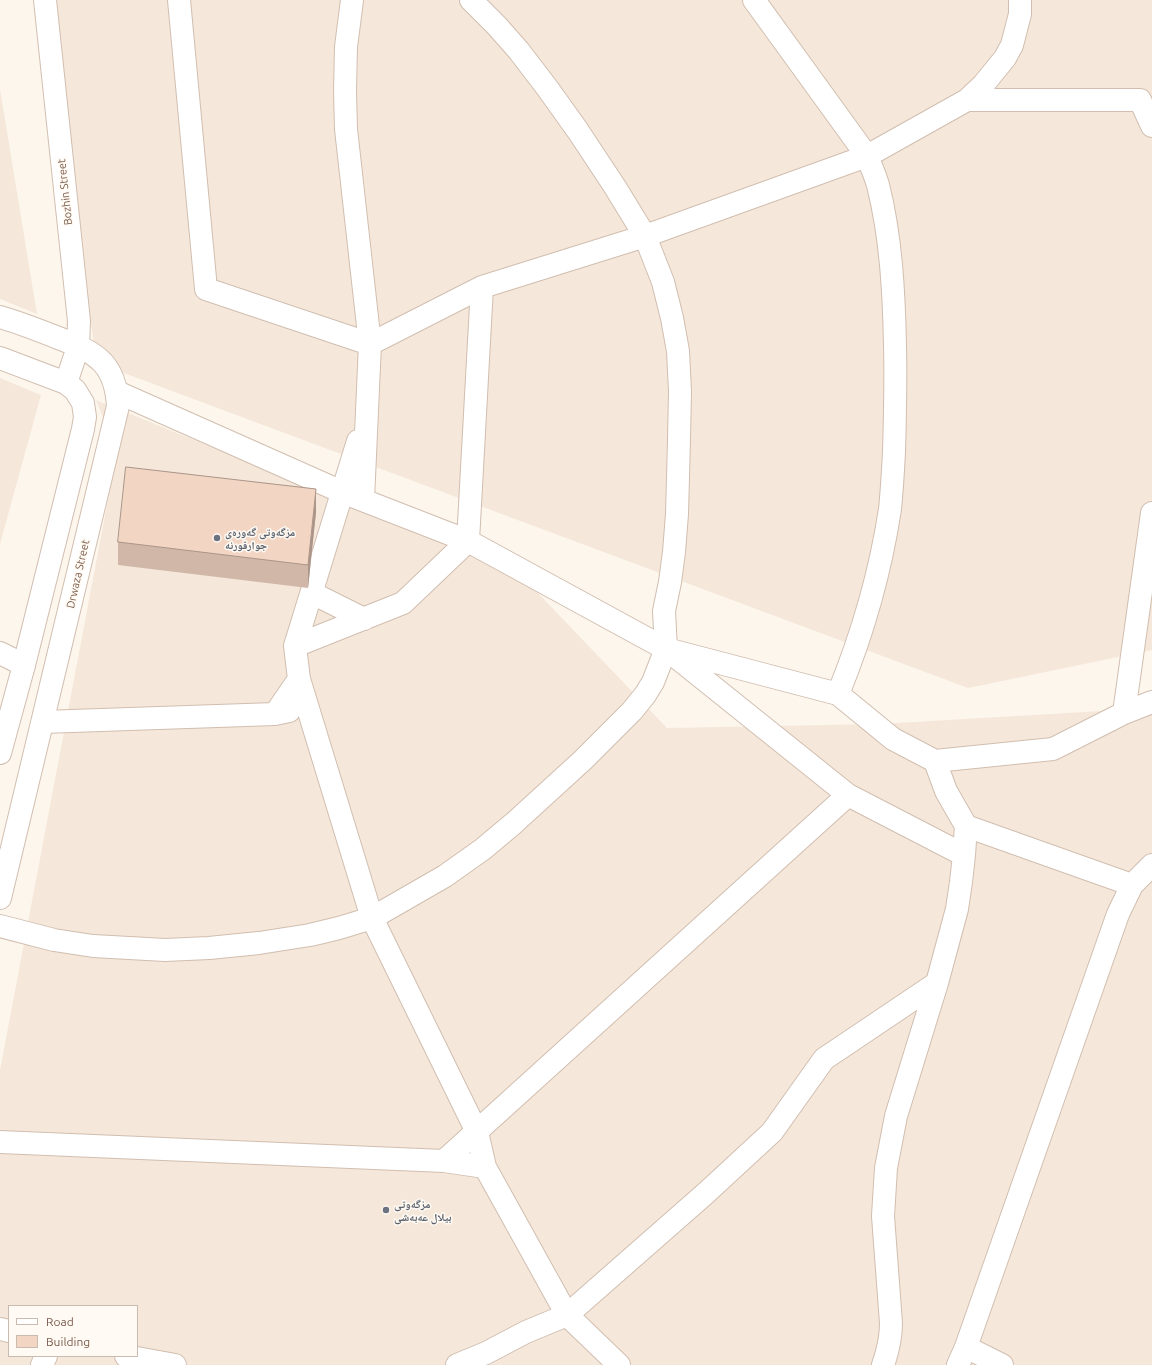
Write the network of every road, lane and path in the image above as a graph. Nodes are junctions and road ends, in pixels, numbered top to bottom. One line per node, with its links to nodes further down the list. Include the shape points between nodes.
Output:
1 (45, 0): 14 (street, Bozhin Street, via 79,321)
2 (179, 0): 13 (street, via 206,289)
3 (352, 0): 13 (street, via 346,47 346,129)
4 (471, 0): 10 (street, via 497,26 548,89 615,186)
5 (754, 0): 9 (street)
6 (1020, 0): 7 (street, via 1020,14 1012,45 1005,58)
7 (967, 100): 8 (street, via 1140,100); 9 (street)
8 (1152, 126)
9 (868, 156): 10 (street); 30 (street, via 877,183 892,268 896,369 893,469 890,508 872,598)
10 (645, 236): 11 (street); 26 (street, via 663,282 678,351 680,391 677,507 674,552 664,611)
11 (482, 287): 13 (street); 22 (street)
12 (0, 317): 14 (street, Drwaza Street)
13 (370, 344): 18 (street)
14 (78, 346): 16 (street, Bozhin Street); 17 (street, Drwaza Street, via 104,364)
15 (0, 358): 16 (street)
16 (66, 382): 28 (street, via 83,403 85,417)
17 (118, 392): 19 (street); 35 (street, Drwaza Street, via 115,420)
18 (367, 409): 19 (street); 20 (street)
19 (342, 492): 20 (street); 23 (street)
20 (363, 500): 22 (street)
21 (1152, 513): 33 (street)
22 (468, 541): 24 (street, via 403,603); 26 (street)
23 (312, 593): 24 (street); 25 (street)
24 (364, 619): 25 (street)
25 (295, 646): 29 (street)
26 (666, 649): 30 (street); 38 (street); 44 (street, via 645,695 577,766 483,849 445,876)
27 (0, 653): 28 (street)
28 (24, 665): 36 (street)
29 (299, 679): 32 (street); 34 (street)
30 (838, 694): 37 (street, via 892,739)
31 (1152, 702): 33 (street)
32 (308, 708): 34 (street); 44 (street)
33 (1124, 713): 37 (street, via 1053,749)
34 (275, 714): 35 (street)
35 (43, 722): 43 (street, Drwaza Street)
36 (0, 754)
37 (935, 761): 39 (street, via 946,791)
38 (848, 795): 40 (street); 47 (street)
39 (966, 826): 40 (street); 42 (street)
40 (964, 855): 46 (street, via 957,909)
41 (1152, 865): 42 (street)
42 (1132, 885): 52 (street, via 1118,914)
43 (0, 898)
44 (372, 918): 45 (street, via 310,935 260,943 165,950 85,945); 47 (street)
45 (0, 926)
46 (937, 983): 51 (street, via 824,1059 772,1132); 57 (street, via 896,1116 886,1168 883,1216 891,1337)
47 (477, 1132): 49 (street); 50 (street)
48 (0, 1142): 49 (street)
49 (444, 1161): 50 (street)
50 (485, 1167): 51 (street)
51 (567, 1315): 55 (street); 56 (street)
52 (962, 1356): 58 (street)
53 (131, 1357): 54 (street)
54 (175, 1365)
55 (457, 1365)
56 (619, 1365)
57 (883, 1365)
58 (1002, 1365)

